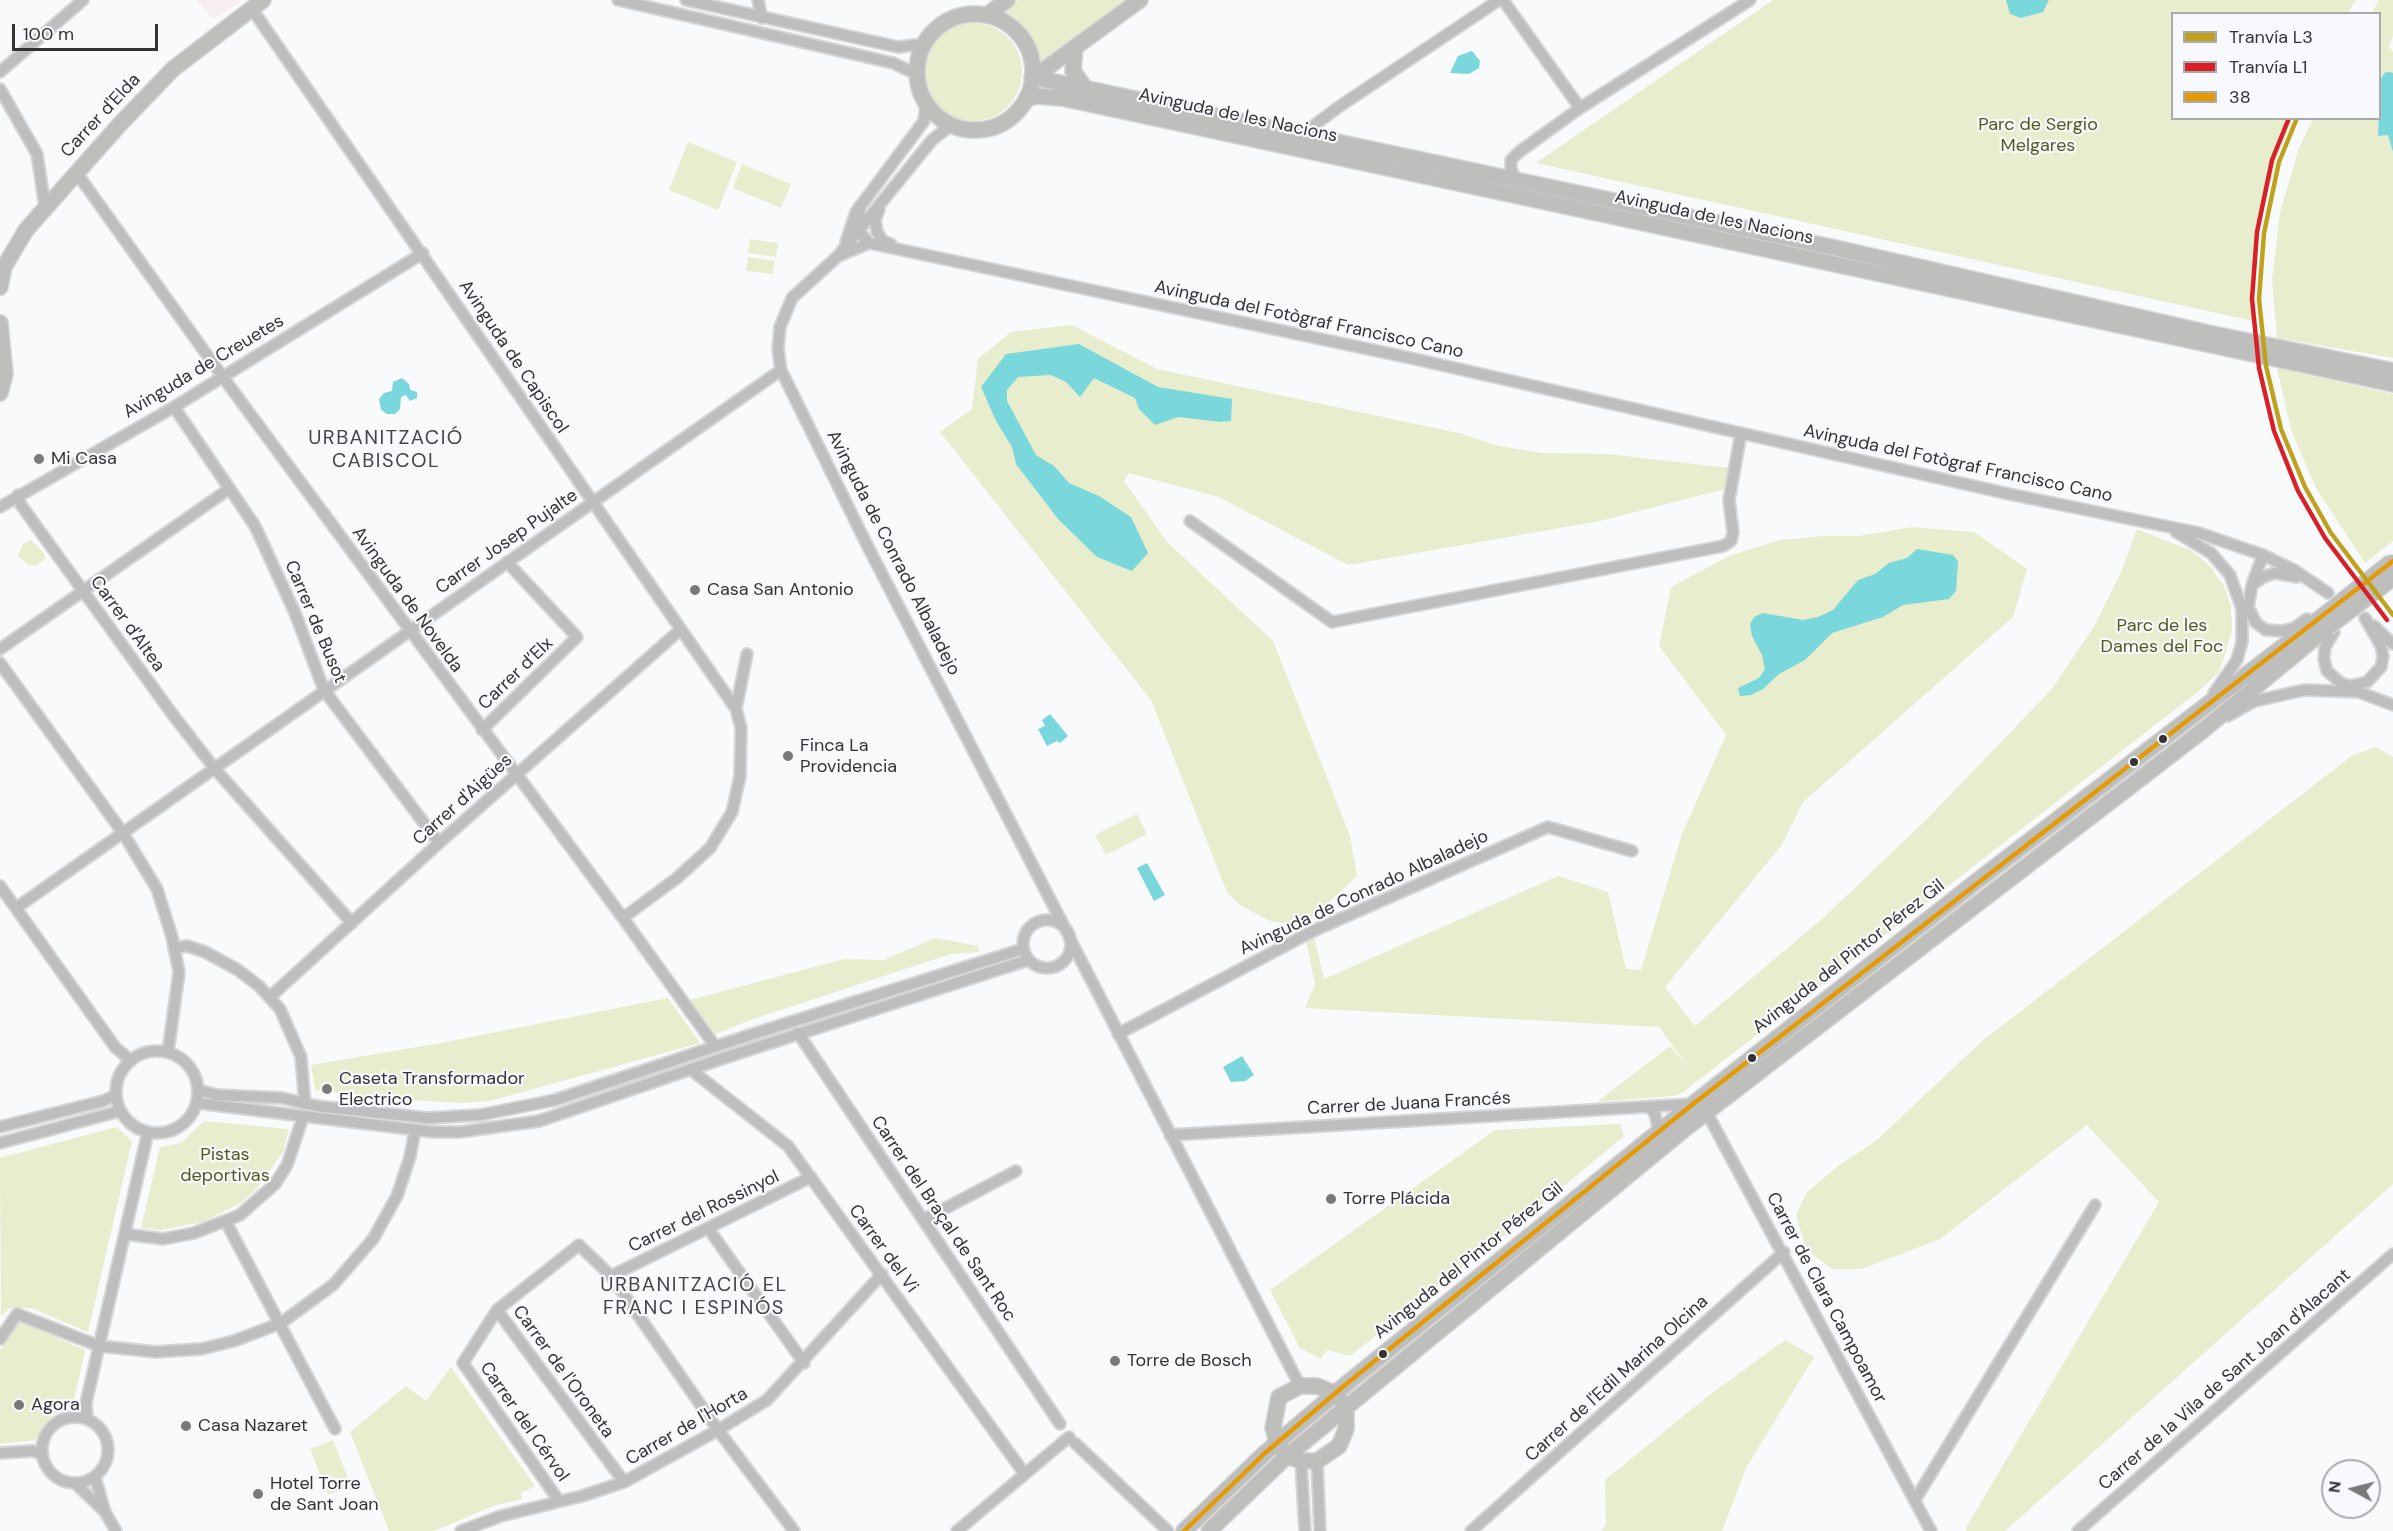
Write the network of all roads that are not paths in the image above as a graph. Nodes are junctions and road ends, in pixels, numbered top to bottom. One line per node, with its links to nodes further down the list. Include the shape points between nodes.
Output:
1 (82, 0): 14 (street)
2 (618, 0): 15 (street, via 893,63)
3 (686, 0): 11 (street)
4 (758, 0): 11 (street)
5 (1007, 0): 10 (street)
6 (1140, 0): 13 (street)
7 (1501, 0): 21 (street); 23 (street)
8 (1750, 0): 21 (street)
9 (258, 4): 24 (street, Carrer d'Elda, via 172,69); 32 (street, Avinguda de Capiscol)
10 (987, 15): 12 (street, via 960,15 941,24); 16 (street, via 1017,32 1028,49)
11 (762, 18): 12 (street, via 898,47)
12 (924, 44): 15 (street)
13 (1075, 47): 16 (street); 18 (street, via 1073,71)
14 (0, 72)
15 (916, 74): 20 (street)
16 (1032, 76): 18 (street, Avinguda de les Nacions); 19 (street)
17 (0, 89): 27 (street, via 37,154)
18 (1086, 89): 23 (street, Avinguda de les Nacions)
19 (1026, 99): 22 (street, via 1007,120 987,129); 36 (street, Avinguda de les Nacions, via 1062,98)
20 (926, 104): 22 (street); 28 (street, via 924,121)
21 (1580, 108): 25 (street, via 1511,160)
22 (951, 125): 26 (street, via 932,140)
23 (1301, 135): 25 (street, Avinguda de les Nacions)
24 (76, 172): 27 (street, Carrer d'Elda); 40 (street, Avinguda de Novelda)
25 (1516, 180): 36 (street, Avinguda de les Nacions, via 1840,249)
26 (881, 203): 29 (street); 31 (street, via 875,220 877,232 883,241)
27 (45, 207): 34 (street, Carrer d'Elda, via 14,247)
28 (858, 209): 29 (street); 33 (street)
29 (859, 231): 30 (street); 33 (street)
30 (869, 243): 31 (street, Avinguda del Fotògraf Francisco Cano); 33 (street)
31 (896, 247): 44 (street, Avinguda del Fotògraf Francisco Cano)
32 (423, 253): 40 (street, Avinguda de Creuetes); 47 (street, Avinguda de Capiscol)
33 (838, 256): 38 (street, via 792,298 780,327)
34 (0, 286)
35 (0, 323): 42 (street, via 5,374)
36 (2212, 339): 37 (street, Avinguda de les Nacions)
37 (2314, 360): 39 (street, Avinguda de les Nacions); 41 (street, Avinguda de les Nacions)
38 (781, 370): 47 (street, Carrer Josep Pujalte); 77 (street, Avinguda de Conrado Albaladejo)
39 (2393, 371)
40 (224, 374): 43 (street, Avinguda de Creuetes); 60 (street, Avinguda de Novelda)
41 (2393, 384)
42 (0, 393)
43 (174, 407): 45 (street, Carrer de Busot); 46 (street, Avinguda de Creuetes)
44 (1741, 433): 49 (street, via 1729,500 1733,532 1731,541 1723,546 1332,622); 50 (street, Avinguda del Fotògraf Francisco Cano)
45 (229, 489): 56 (street); 65 (street, Carrer de Busot, via 255,526 295,613)
46 (18, 495): 48 (street, Avinguda de Creuetes); 56 (street, Carrer d'Altea, via 21,505)
47 (591, 502): 52 (street, Carrer Josep Pujalte); 59 (street, Avinguda de Capiscol)
48 (0, 507)
49 (1190, 521)
50 (2168, 528): 51 (street, Avinguda del Fotògraf Francisco Cano, via 2234,543); 68 (street, Avinguda del Fotògraf Francisco Cano, via 2211,553 2230,575 2243,616 2237,660 2221,686)
51 (2263, 555): 54 (street, Avinguda del Fotògraf Francisco Cano); 55 (street)
52 (507, 562): 60 (street, Carrer Josep Pujalte); 69 (street, Carrer d’Elx, via 577,638)
53 (2392, 567): 58 (street, Avinguda del Pintor Pérez Gil, bridge)
54 (2306, 580): 55 (street, Avinguda del Fotògraf Francisco Cano, via 2275,573); 57 (street, Avinguda del Fotògraf Francisco Cano)
55 (2252, 585): 58 (street, Avinguda del Pintor Pérez Gil, via 2248,607 2256,623 2266,630 2283,631)
56 (83, 590): 62 (street); 71 (street, Carrer d'Altea)
57 (2328, 593)
58 (2324, 623): 61 (street, via 2327,671 2350,686 2367,682 2381,667 2381,646 2365,618); 68 (street, Avinguda del Pintor Pérez Gil); 70 (street, Avinguda del Pintor Pérez Gil)
59 (680, 630): 67 (street, Avinguda de Capiscol); 72 (street, Carrer d'Aigües)
60 (410, 631): 65 (street, Carrer Josep Pujalte); 69 (street, Avinguda de Novelda)
61 (2393, 644)
62 (0, 649)
63 (747, 654): 67 (street)
64 (0, 663): 73 (street)
65 (324, 690): 71 (street, Carrer Josep Pujalte); 74 (street, Carrer de Busot)
66 (2393, 705): 70 (street, via 2359,692 2304,690 2255,701)
67 (736, 709): 79 (street, Avinguda de Capiscol, via 741,728 740,776 732,812 710,848)
68 (2187, 719): 99 (street, Avinguda del Pintor Pérez Gil)
69 (482, 730): 72 (street, Avinguda de Novelda)
70 (2202, 731): 102 (street, Avinguda del Pintor Pérez Gil)
71 (215, 769): 73 (street, Carrer Josep Pujalte); 81 (street, Carrer d'Altea)
72 (516, 775): 74 (street, Carrer d'Aigües); 79 (street, Avinguda de Novelda)
73 (123, 833): 78 (street, Carrer Josep Pujalte); 83 (street, via 157,889)
74 (439, 843): 81 (street, Carrer d'Aigües)
75 (1632, 851): 90 (street, Avinguda de Conrado Albaladejo, via 1548,826 1313,931)
76 (0, 886): 78 (street)
77 (1053, 903): 80 (street); 82 (street, Avinguda de Conrado Albaladejo)
78 (16, 908): 93 (street, via 115,1047)
79 (623, 918): 91 (street, Avinguda de Novelda)
80 (1040, 921): 82 (street, via 1056,922); 84 (street, via 1027,930)
81 (352, 923): 88 (street, Carrer d'Aigües)
82 (1068, 934): 86 (street, via 1070,951); 87 (street, Avinguda de Conrado Albaladejo)
83 (174, 948): 88 (street, via 187,946 205,952 238,970); 92 (street, via 178,972)
84 (1023, 949): 85 (street); 91 (street)
85 (1028, 960): 86 (street, via 1043,968); 89 (street)
86 (1064, 961): 87 (street)
87 (1082, 963): 90 (street, Avinguda de Conrado Albaladejo)
88 (270, 997): 98 (street, via 282,1010 301,1058)
89 (798, 1033): 94 (street); 113 (street, Carrer del Braçal de Sant Roc)
90 (1118, 1034): 108 (street, Avinguda de Conrado Albaladejo)
91 (714, 1047): 98 (street, via 555,1100 480,1115 434,1119)
92 (168, 1052): 93 (street, via 154,1050); 95 (street, via 189,1066)
93 (130, 1060): 96 (street, via 119,1076)
94 (690, 1069): 105 (street, via 539,1121 460,1132); 111 (street, Carrer del Vi, via 788,1146)
95 (198, 1090): 97 (street); 98 (street)
96 (116, 1095): 101 (street); 104 (street)
97 (197, 1103): 103 (street); 106 (street, via 178,1127)
98 (305, 1104)
99 (1693, 1104): 100 (street, Carrer de Juana Francés); 102 (street); 107 (street, Avinguda del Pintor Pérez Gil)
100 (1650, 1107): 107 (street); 108 (street, Carrer de Juana Francés)
101 (120, 1111): 106 (street, via 132,1125); 109 (street)
102 (1707, 1113): 117 (street, Carrer de Clara Campoamor); 128 (street, Avinguda del Pintor Pérez Gil)
103 (303, 1117): 105 (street); 114 (street, via 286,1166 275,1184 258,1201)
104 (0, 1127)
105 (415, 1130): 122 (street, via 397,1196 373,1239 333,1286)
106 (148, 1132): 116 (street)
107 (1659, 1132): 127 (street, Avinguda del Pintor Pérez Gil)
108 (1170, 1136): 126 (street, Avinguda de Conrado Albaladejo)
109 (0, 1143)
110 (1016, 1171): 113 (street)
111 (811, 1177): 115 (street, Carrer del Rossinyol); 119 (street, Carrer del Vi)
112 (2095, 1205): 142 (street)
113 (923, 1220): 130 (street, Carrer del Braçal de Sant Roc)
114 (226, 1222): 116 (street, via 163,1239); 122 (street)
115 (708, 1228): 120 (street, Carrer del Rossinyol); 125 (street)
116 (125, 1234): 124 (street)
117 (1784, 1252): 142 (street, Carrer de Clara Campoamor); 154 (street, Carrer de l'Edil Marina Olcina)
118 (2393, 1254): 156 (street, Carrer de la Vila de Sant Joan d'Alacant)
119 (882, 1274): 125 (street, Carrer de l'Horta); 138 (street, Carrer del Vi)
120 (611, 1276): 121 (street, via 579,1245); 132 (street)
121 (497, 1310): 140 (street, Carrer de l'Oroneta); 143 (street, Carrer del Cérvol, via 463,1363)
122 (281, 1323): 124 (street, via 196,1350 156,1352); 131 (street)
123 (0, 1339): 124 (street, via 17,1314)
124 (99, 1346): 129 (street)
125 (804, 1363): 132 (street, Carrer de l'Horta, via 767,1400)
126 (1300, 1386): 127 (street, via 1317,1386); 133 (street, via 1279,1397 1273,1428)
127 (1336, 1394): 128 (street); 133 (street, Avinguda del Pintor Pérez Gil)
128 (1346, 1407): 136 (street, Avinguda del Pintor Pérez Gil); 137 (street, via 1346,1429 1339,1446)
129 (82, 1417): 134 (street, via 53,1424); 139 (street, via 99,1426 108,1443 106,1463)
130 (1060, 1424)
131 (335, 1429)
132 (718, 1431): 140 (street, Carrer de l'Horta); 147 (street)
133 (1277, 1443): 136 (street); 150 (street, Avinguda del Pintor Pérez Gil)
134 (39, 1450): 135 (street); 141 (street, via 48,1470)
135 (0, 1453)
136 (1294, 1459): 137 (street); 151 (street, Avinguda del Pintor Pérez Gil); 152 (street)
137 (1317, 1461): 153 (street)
138 (1024, 1473): 148 (street); 149 (street, via 1072,1440)
139 (95, 1477): 141 (street); 144 (street)
140 (624, 1482): 143 (street, Carrer de l'Horta)
141 (75, 1483): 144 (street)
142 (1915, 1500): 155 (street, Carrer de Clara Campoamor)
143 (559, 1501): 146 (street, Carrer de l'Horta)
144 (105, 1512): 145 (street)
145 (116, 1531)
146 (461, 1531)
147 (794, 1531)
148 (957, 1531)
149 (1168, 1531)
150 (1184, 1531)
151 (1209, 1531)
152 (1305, 1531)
153 (1320, 1531)
154 (1471, 1531)
155 (1931, 1531)
156 (2078, 1531)

